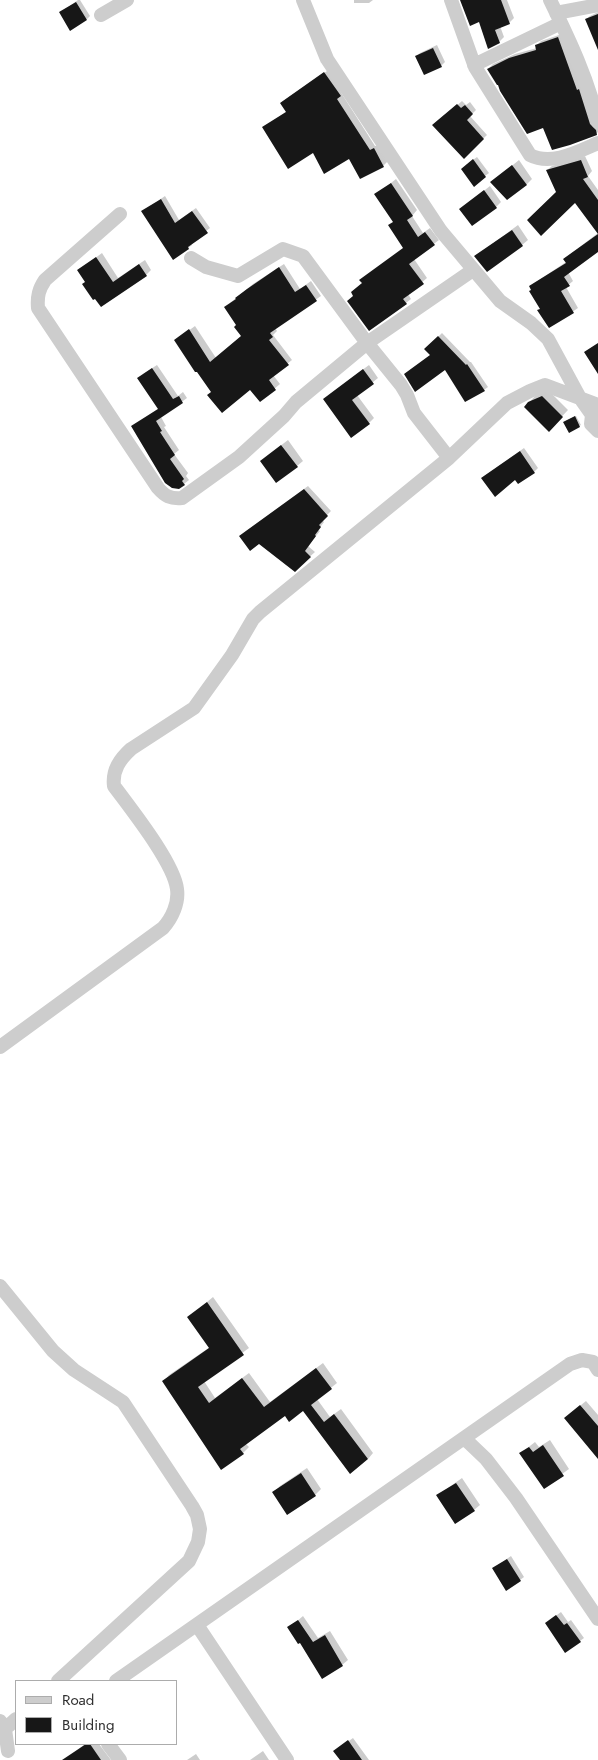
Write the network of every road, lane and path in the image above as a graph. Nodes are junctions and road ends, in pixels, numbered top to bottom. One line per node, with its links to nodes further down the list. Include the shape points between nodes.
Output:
1 (127, 0): 6 (street)
2 (303, 0): 13 (street, via 327,59 441,231)
3 (451, 0): 8 (street)
4 (550, 0): 7 (street)
5 (598, 5): 7 (street)
6 (101, 15)
7 (559, 18): 8 (street); 9 (street, via 594,104)
8 (474, 65): 10 (street, via 530,155 536,159 569,155)
9 (598, 122)
10 (598, 143)
11 (120, 214): 14 (street, via 45,280 39,288 38,308 165,496 182,498 239,457 296,402)
12 (191, 258): 14 (street, via 206,267 238,276 283,249 304,256)
13 (473, 270): 14 (street); 15 (street, via 500,301 532,323 548,339)
14 (367, 343): 18 (street, via 401,385 414,413)
15 (580, 398): 16 (street); 18 (street, via 545,385 530,390 507,403)
16 (596, 408): 17 (street, via 591,424)
17 (598, 431)
18 (449, 458): 19 (street, via 260,612 194,708 124,755 114,772 114,786 163,856 174,878 178,898 170,920)
19 (0, 1047)
20 (0, 1286): 25 (street, via 53,1351 74,1370 123,1402 192,1506 200,1529 189,1561)
21 (598, 1370): 22 (street, via 592,1362 582,1360 570,1364)
22 (464, 1438): 23 (street, via 486,1458 516,1498); 24 (street)
23 (598, 1619)
24 (197, 1625): 26 (street); 32 (street)
25 (59, 1680)
26 (117, 1680)
27 (15, 1719): 28 (street)
28 (3, 1725): 30 (street)
29 (109, 1745): 31 (street)
30 (9, 1750)
31 (120, 1760)
32 (287, 1760)

